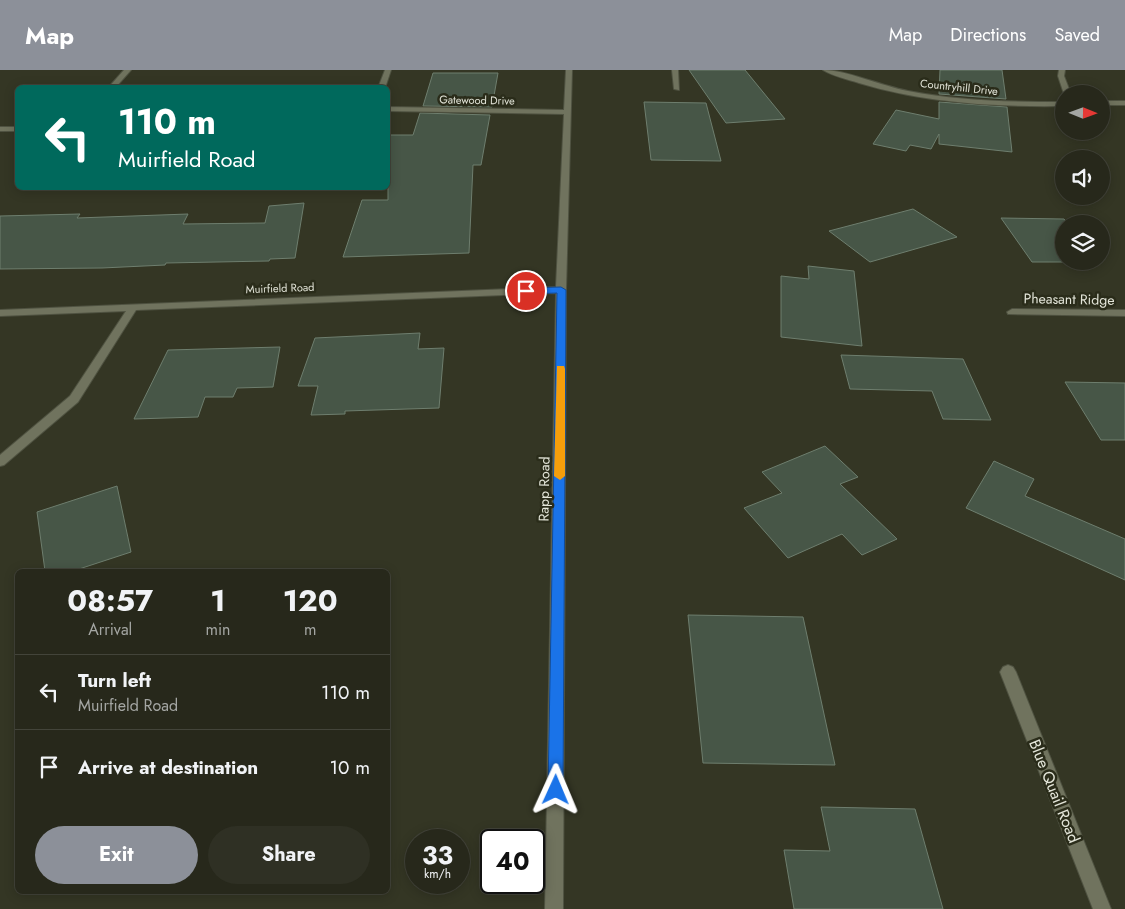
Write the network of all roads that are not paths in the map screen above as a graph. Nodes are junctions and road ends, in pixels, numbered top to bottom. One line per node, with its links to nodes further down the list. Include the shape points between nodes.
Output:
1 (128, 70): 7 (street)
2 (388, 70): 8 (street)
3 (569, 70): 15 (street, Rapp Road)
4 (675, 70): 10 (street)
5 (826, 70): 13 (street, Countryhill Drive, via 885,88 955,101)
6 (1062, 70): 9 (street)
7 (114, 85)
8 (382, 85)
9 (1064, 85)
10 (677, 89)
11 (1110, 103): 12 (street)
12 (1125, 103)
13 (1055, 104)
14 (390, 109): 15 (street, Gatewood Drive)
15 (567, 112): 18 (street, Rapp Road)
16 (0, 129): 17 (street)
17 (15, 129)
18 (561, 290): 19 (street, Muirfield Road); 25 (street, Rapp Road)
19 (133, 306): 21 (street, Muirfield Road); 23 (street, via 74,398)
20 (1012, 312): 22 (street, Pheasant Ridge)
21 (0, 313)
22 (1125, 313)
23 (0, 462)
24 (1008, 672): 26 (street, Blue Quail Road)
25 (554, 909)
26 (1102, 909)

